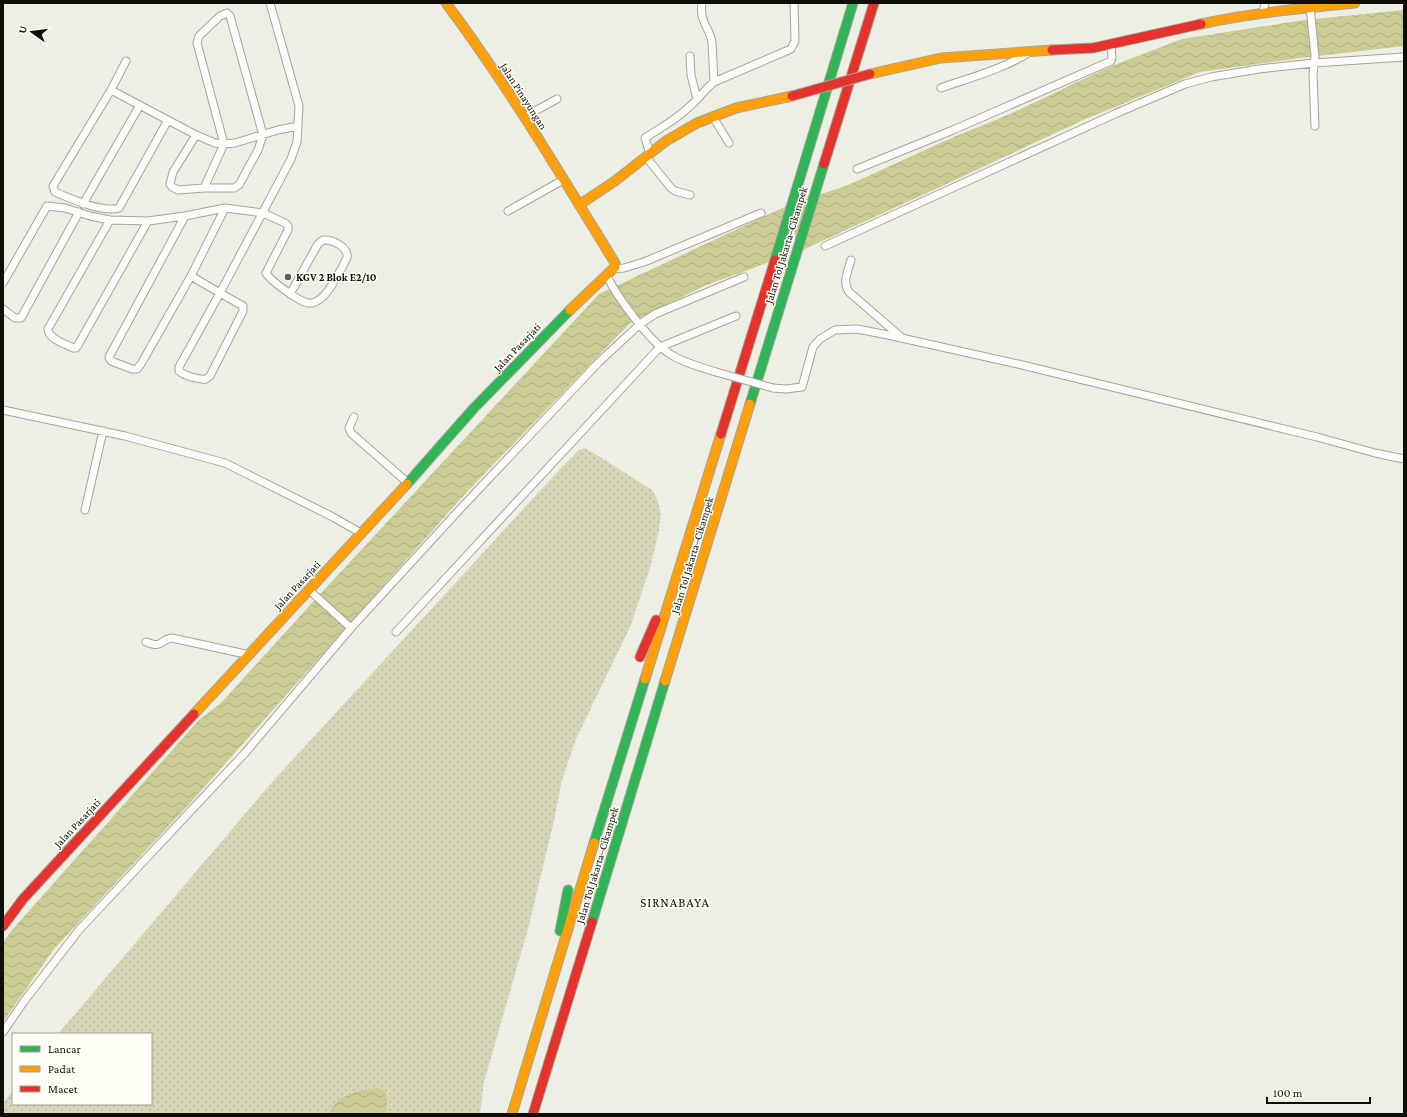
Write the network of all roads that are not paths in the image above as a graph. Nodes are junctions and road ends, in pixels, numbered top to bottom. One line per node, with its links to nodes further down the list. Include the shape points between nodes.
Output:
1 (270, 3): 28 (street, via 299,106)
2 (446, 3): 25 (main road, Jalan Pinayungan)
3 (702, 3): 19 (street, via 702,19 712,42)
4 (794, 3): 19 (street, via 795,41 791,49)
5 (853, 3): 70 (main road, Jalan Tol Jakarta–Cikampek)
6 (874, 3): 82 (main road, Jalan Tol Jakarta–Cikampek)
7 (1265, 3): 12 (street)
8 (1344, 3): 9 (main road); 10 (main road)
9 (1355, 3)
10 (1323, 4): 11 (main road)
11 (1310, 7): 12 (main road); 17 (street)
12 (1263, 13): 13 (main road, via 1203,23)
13 (1111, 45): 14 (main road); 35 (street, via 1111,61)
14 (1031, 52): 20 (street, via 1015,62); 26 (main road, bridge, via 941,58 870,74 792,96 746,105)
15 (690, 56): 23 (street, via 691,75)
16 (1404, 57): 17 (street)
17 (1314, 59): 29 (street); 49 (street, via 1185,84)
18 (126, 61): 21 (street)
19 (714, 82): 23 (street)
20 (941, 88)
21 (111, 90): 24 (street); 39 (street, via 53,186 55,192)
22 (558, 99): 25 (street)
23 (697, 99): 34 (street, via 680,115 644,138)
24 (140, 105): 27 (street); 39 (street)
25 (524, 117): 36 (main road, Jalan Pinayungan)
26 (713, 117): 32 (street); 34 (main road, via 684,130)
27 (168, 120): 30 (street); 39 (street, via 119,208 113,210)
28 (298, 126): 31 (street); 44 (street, via 297,142 291,159)
29 (1315, 126)
30 (196, 135): 33 (street); 37 (street, via 173,172 170,184 178,190)
31 (263, 135): 33 (street); 33 (street, via 230,16 227,13 199,36 198,43); 37 (street, via 239,185 234,188)
32 (730, 143)
33 (224, 144): 37 (street)
34 (648, 155): 38 (street, via 671,188); 40 (main road)
35 (857, 169)
36 (563, 180): 40 (main road, Jalan Pinayungan); 42 (street)
37 (204, 188)
38 (690, 195)
39 (83, 204)
40 (579, 205): 51 (main road, Jalan Pinayungan, via 615,263)
41 (225, 208): 44 (street); 46 (street); 52 (street)
42 (508, 211)
43 (79, 212): 47 (street); 55 (street, via 47,206); 58 (street, via 21,318 16,318)
44 (263, 213): 56 (street); 57 (street, via 288,226 284,239 266,272 268,277)
45 (761, 213): 51 (street, via 632,266)
46 (185, 216): 48 (street); 52 (street, via 109,357 111,361 137,369)
47 (110, 220): 48 (street); 48 (street, via 48,329 51,336 73,348 78,345)
48 (148, 222)
49 (826, 246)
50 (851, 260): 61 (street, via 845,282 849,292)
51 (614, 268): 53 (main road, Jalan Pasarjati)
52 (191, 276): 56 (street)
53 (606, 276): 60 (street); 67 (main road, Jalan Pasarjati, via 474,408)
54 (744, 277): 60 (street)
55 (3, 283)
56 (220, 293): 56 (street, via 243,306 243,311 210,376 202,380 182,373 179,367)
57 (290, 294): 57 (street, via 314,304 322,299 347,258 346,251 330,241 323,240 318,244)
58 (3, 309)
59 (736, 316): 62 (street)
60 (638, 321): 62 (street); 72 (street)
61 (903, 338): 62 (street, bridge, via 856,329 831,332 813,347 802,387 786,389 773,388 716,372 671,355); 66 (street)
62 (660, 347): 73 (street)
63 (3, 410): 65 (street)
64 (354, 417): 67 (street, via 349,428 351,434)
65 (103, 431): 68 (street); 69 (street, via 225,463)
66 (1404, 459)
67 (408, 483): 69 (main road, Jalan Pasarjati)
68 (85, 510)
69 (361, 533): 71 (main road, Jalan Pasarjati)
70 (674, 584): 76 (main road); 79 (main road, Jalan Tol Jakarta–Cikampek)
71 (309, 590): 72 (street); 75 (main road, Jalan Pasarjati)
72 (350, 628): 80 (street, via 240,758 80,930)
73 (396, 632)
74 (146, 642): 75 (street, via 158,645 172,638)
75 (250, 655): 78 (main road, Jalan Pasarjati, via 23,899)
76 (640, 657)
77 (568, 890): 79 (main road)
78 (3, 926)
79 (546, 1001): 81 (main road, Jalan Tol Jakarta–Cikampek)
80 (3, 1032)
81 (512, 1114)
82 (533, 1114)

